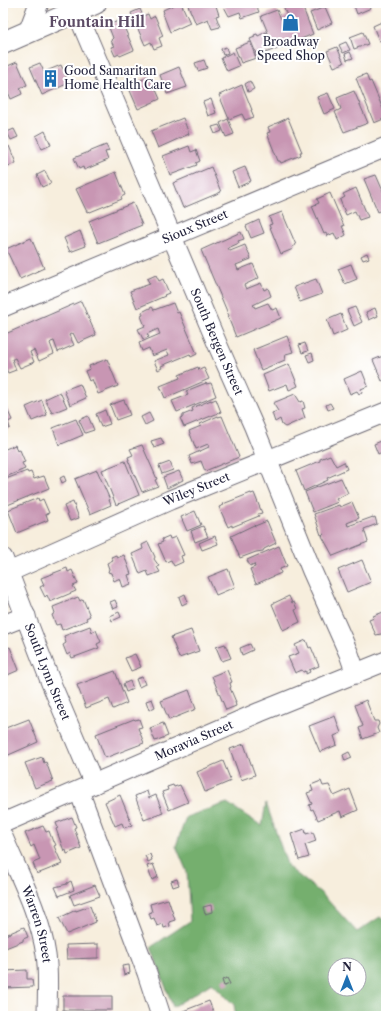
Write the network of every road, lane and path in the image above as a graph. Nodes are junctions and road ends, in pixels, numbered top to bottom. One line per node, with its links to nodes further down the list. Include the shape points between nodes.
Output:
1 (39, 3): 3 (street)
2 (82, 6): 3 (main road); 6 (street, South Bergen Street)
3 (28, 32): 4 (main road)
4 (3, 43)
5 (386, 146): 6 (street, Sioux Street)
6 (172, 236): 7 (street, Sioux Street); 9 (street, South Bergen Street)
7 (3, 307)
8 (386, 412): 9 (street, Wiley Street)
9 (268, 459): 10 (street, Wiley Street); 14 (street, South Bergen Street)
10 (6, 565): 11 (street, South Lynn Street)
11 (26, 616): 12 (street); 15 (street, South Lynn Street)
12 (3, 625)
13 (386, 660): 14 (street, Moravia Street)
14 (356, 674): 15 (street, Moravia Street, via 260,712)
15 (86, 788): 16 (street, Moravia Street); 19 (street, South Lynn Street)
16 (3, 823)
17 (3, 837): 18 (street, Warren Street, via 34,907 43,938 48,969)
18 (47, 1016)
19 (161, 1016)

